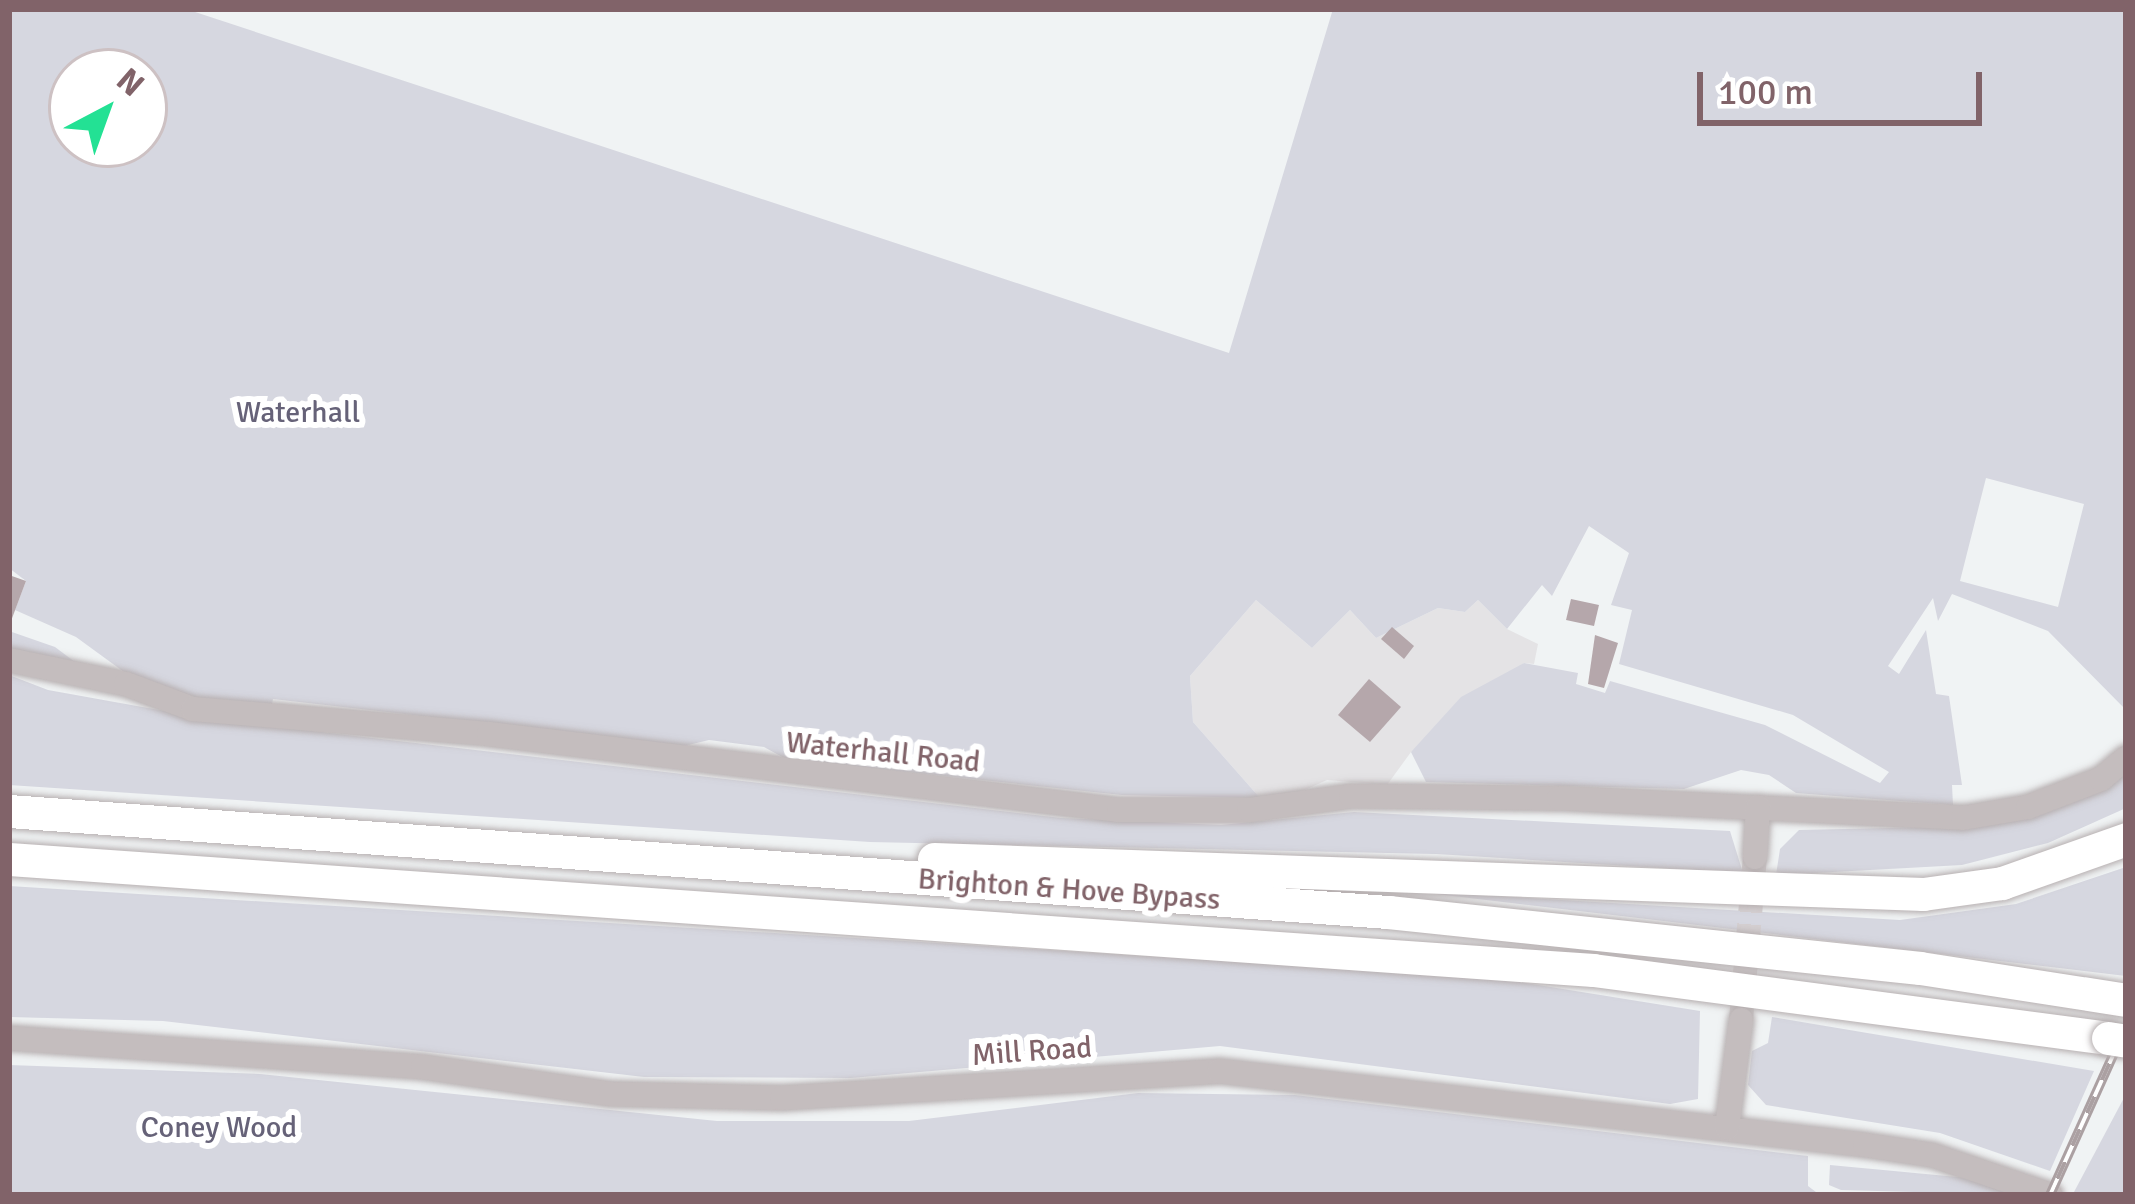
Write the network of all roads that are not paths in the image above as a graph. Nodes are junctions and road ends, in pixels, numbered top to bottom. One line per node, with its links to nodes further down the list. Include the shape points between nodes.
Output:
1 (9, 660): 3 (street, Waterhall Road, via 193,709 489,734 1119,810 1249,810 1351,796)
2 (2126, 758): 3 (street, Waterhall Road, via 2101,779 2029,807 1963,818)
3 (1758, 807): 6 (street)
4 (9, 811): 8 (highway, Brighton & Hove Bypass)
5 (2126, 839): 8 (highway, via 2002,883 1923,894 873,857)
6 (1755, 857)
7 (9, 860): 12 (highway, Brighton & Hove Bypass, via 1593,970)
8 (807, 866): 9 (highway, Brighton & Hove Bypass, via 1388,912 1920,968)
9 (2124, 1000)
10 (1741, 1020): 13 (street)
11 (9, 1038): 13 (street, Mill Road, via 422,1066 611,1094 760,1098 1219,1071)
12 (2117, 1040)
13 (1727, 1128): 14 (street, Mill Road, via 1932,1155)
14 (2050, 1195)

